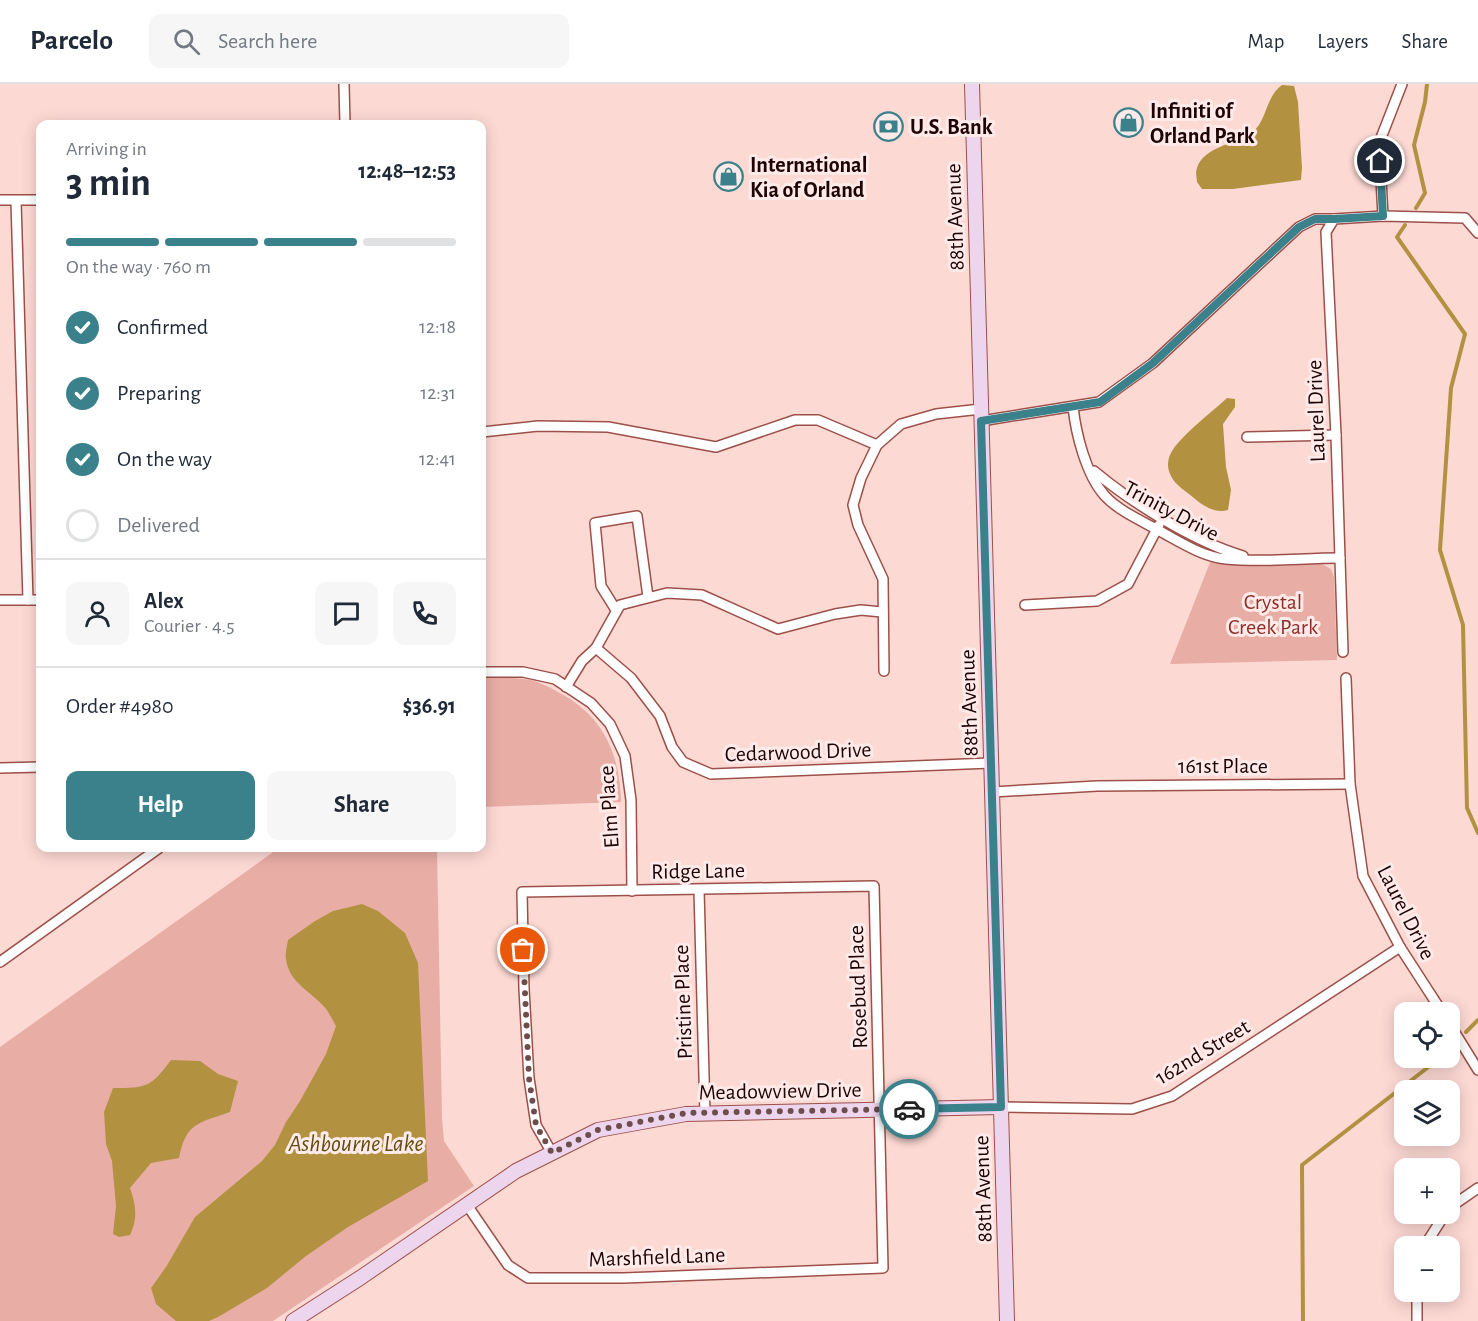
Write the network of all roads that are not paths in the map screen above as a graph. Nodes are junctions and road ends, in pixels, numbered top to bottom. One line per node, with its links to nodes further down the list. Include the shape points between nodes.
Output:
1 (344, 84): 4 (street)
2 (972, 84): 12 (street, 88th Avenue)
3 (1402, 84): 8 (street, via 1379,142)
4 (345, 120)
5 (0, 200): 7 (street)
6 (36, 200): 7 (street)
7 (16, 201): 24 (street)
8 (1383, 216): 9 (street); 10 (street, via 1465,218)
9 (1334, 219): 11 (street, via 1315,219 1299,227 1153,363 1100,402); 14 (street, Laurel Drive, via 1326,231)
10 (1478, 233)
11 (1073, 407): 12 (street); 17 (street, Trinity Drive, via 1081,450)
12 (981, 415): 16 (street, via 936,414 901,424); 35 (street, 88th Avenue)
13 (486, 432): 16 (street, via 538,426 608,427 716,447 795,420 818,420)
14 (1336, 435): 15 (street); 20 (street, Laurel Drive)
15 (1247, 437)
16 (877, 445): 28 (street, via 861,478 854,505 858,525 883,579)
17 (1090, 468): 18 (street, Trinity Drive); 19 (street, Trinity Drive, via 1105,496)
18 (1163, 518): 19 (street); 21 (street, Trinity Drive, via 1227,552)
19 (1157, 529): 21 (street, Trinity Drive, via 1224,559); 26 (street, via 1128,584 1097,601)
20 (1340, 558): 21 (street, Trinity Drive); 30 (street, Laurel Drive)
21 (1253, 559)
22 (648, 597): 27 (street, via 620,605); 27 (street, via 637,516 595,523 601,586); 28 (street, via 667,593 702,595 778,629 835,614)
23 (0, 600): 24 (street)
24 (28, 600): 25 (street)
25 (36, 600)
26 (1025, 605)
27 (616, 610): 29 (street)
28 (882, 612): 31 (street)
29 (596, 648): 34 (street); 35 (street, Cedarwood Drive, via 631,678 660,716 672,747 683,762 711,774)
30 (1342, 652)
31 (884, 671)
32 (486, 672): 34 (street, Elm Place, via 523,672 555,679)
33 (1346, 678): 38 (street, Laurel Drive)
34 (566, 687): 43 (street, Elm Place, via 591,703 610,724 625,756 631,800)
35 (991, 763): 39 (street, 88th Avenue)
36 (36, 767): 37 (street)
37 (0, 768)
38 (1350, 784): 39 (street, 161st Place, via 1097,786); 44 (street, Laurel Drive, via 1363,876)
39 (992, 792): 49 (street, 88th Avenue)
40 (153, 852): 45 (street)
41 (874, 886): 42 (street, Ridge Lane); 50 (street, Rosebud Place)
42 (699, 890): 43 (street, Ridge Lane); 51 (street, Pristine Place)
43 (632, 891): 52 (street, Ridge Lane, via 522,892 529,1078 536,1125)
44 (1400, 948): 46 (street, Laurel Drive); 49 (street, 162nd Street, via 1172,1096 1132,1109)
45 (0, 962)
46 (1435, 1002)
47 (1460, 1041): 48 (street)
48 (1478, 1070)
49 (1001, 1107): 50 (street, Meadowview Drive); 59 (street, 88th Avenue)
50 (880, 1109): 51 (street, Meadowview Drive); 56 (street, Rosebud Place)
51 (705, 1113): 52 (street, Meadowview Drive, via 598,1130)
52 (552, 1153): 55 (street, Meadowview Drive, via 516,1171)
53 (1478, 1188): 54 (street)
54 (1460, 1200)
55 (467, 1205): 56 (street, Marshfield Lane, via 508,1265 528,1278); 58 (street, Meadowview Drive)
56 (883, 1268)
57 (1417, 1302): 60 (street)
58 (293, 1321)
59 (1007, 1321)
60 (1417, 1321)

